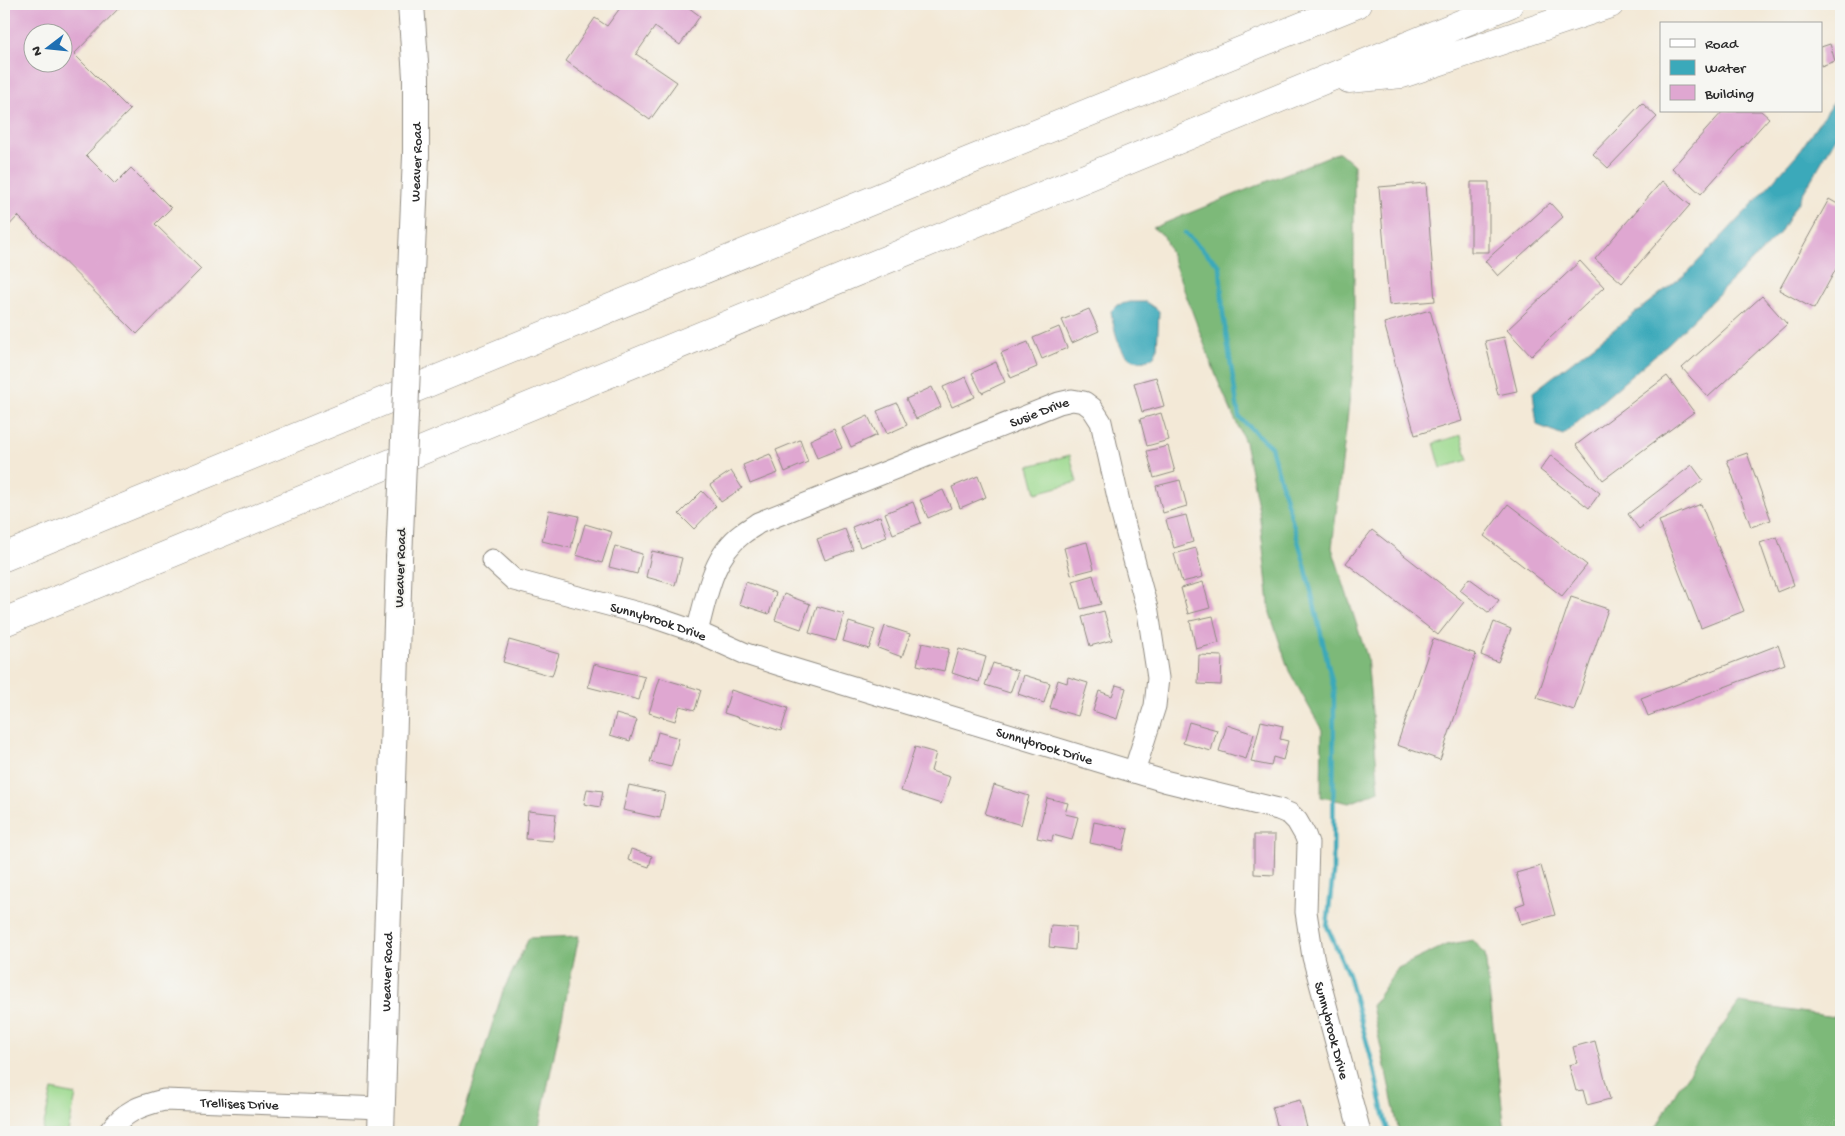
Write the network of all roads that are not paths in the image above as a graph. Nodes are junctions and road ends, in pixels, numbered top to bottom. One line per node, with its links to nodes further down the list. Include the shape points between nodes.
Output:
1 (411, 4): 13 (main road, Weaver Road, bridge, via 416,77 416,156 399,559)
2 (1321, 4): 7 (highway)
3 (1357, 4): 7 (highway)
4 (1509, 4): 6 (highway)
5 (1610, 4): 6 (highway, via 1402,74)
6 (1322, 81): 10 (highway)
7 (1115, 102): 8 (highway)
8 (4, 558)
9 (492, 560): 11 (street, Sunnybrook Drive, via 514,580 615,606)
10 (4, 622)
11 (697, 632): 12 (street, Sunnybrook Drive, via 777,664); 12 (street, Susie Drive, via 714,572 740,534 758,523 1059,403 1084,402 1100,422 1148,612 1158,678 1155,706)
12 (1134, 772): 15 (street, Sunnybrook Drive, via 1278,809 1290,814 1301,827 1308,843 1306,912 1313,957)
13 (382, 1120): 14 (street, Trellises Drive, via 164,1100 139,1106)
14 (109, 1132)
15 (1360, 1132)

